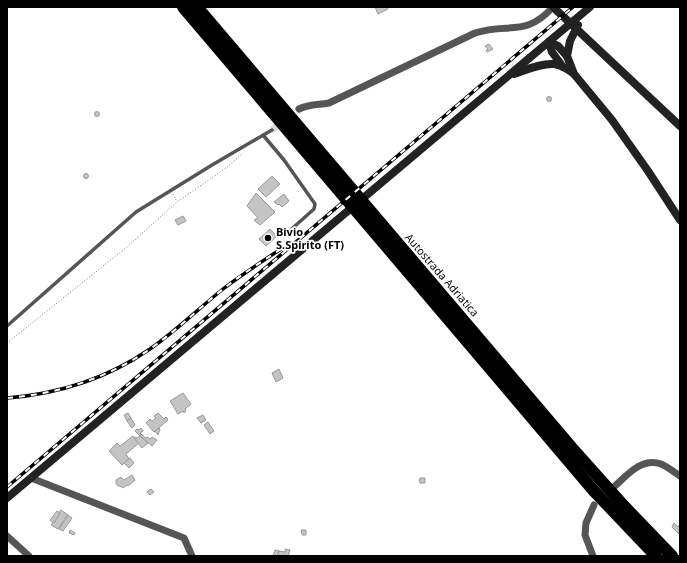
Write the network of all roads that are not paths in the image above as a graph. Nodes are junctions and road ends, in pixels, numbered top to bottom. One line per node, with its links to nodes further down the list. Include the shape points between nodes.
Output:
1 (183, 7): 14 (highway, Autostrada Adriatica)
2 (197, 7): 14 (highway, Autostrada Adriatica)
3 (553, 7): 10 (street, via 545,16 530,24 475,33 329,103 311,104); 11 (main road)
4 (587, 9): 5 (main road); 6 (main road, via 570,41)
5 (549, 42): 6 (main road, via 558,46); 7 (main road); 9 (main road)
6 (567, 56): 8 (main road)
7 (562, 67): 8 (main road); 9 (main road, via 554,64 532,67)
8 (574, 74): 16 (main road, via 612,120)
9 (506, 78): 20 (main road)
10 (299, 109)
11 (680, 126)
12 (272, 130): 13 (lane)
13 (263, 135): 17 (lane, via 315,204 314,209); 18 (lane, via 136,212)
14 (342, 186): 15 (highway, Autostrada Adriatica)
15 (367, 215): 28 (highway, Autostrada Adriatica, via 594,491); 29 (highway, Autostrada Adriatica, via 572,448)
16 (680, 220)
17 (286, 234)
18 (7, 326)
19 (680, 476): 21 (street, via 660,464 647,464 634,469)
20 (31, 478): 22 (main road); 26 (street, via 184,538)
21 (615, 486)
22 (7, 498)
23 (594, 505): 27 (street, via 586,523 585,535)
24 (7, 536): 25 (street)
25 (29, 556)
26 (192, 556)
27 (593, 556)
28 (656, 556)
29 (672, 556)

